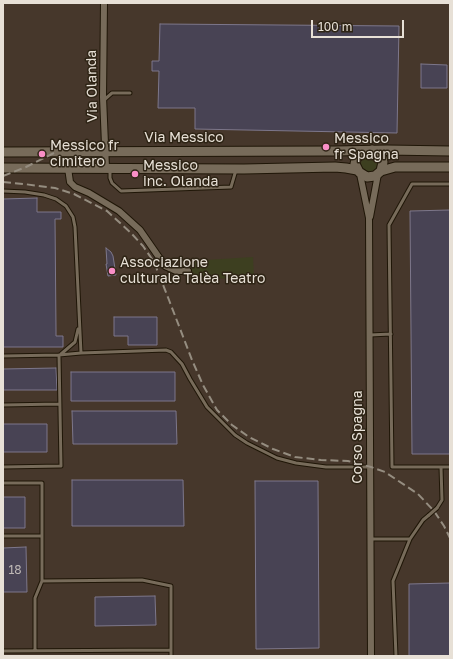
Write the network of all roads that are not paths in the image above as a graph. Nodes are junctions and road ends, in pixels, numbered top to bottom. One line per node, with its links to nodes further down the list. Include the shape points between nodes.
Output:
1 (104, 3): 3 (street, Via Olanda)
2 (130, 93): 3 (lane, via 112,93)
3 (103, 101): 7 (street, Via Olanda)
4 (368, 151): 5 (street, Via Messico); 7 (street, Via Messico); 13 (street, via 356,159); 14 (street, via 376,152 382,158)
5 (450, 151)
6 (3, 152): 7 (street, Via Messico)
7 (105, 152): 11 (street, Via Olanda)
8 (450, 167): 14 (street, via 395,167)
9 (3, 168): 10 (street)
10 (68, 168): 11 (street); 18 (street, via 70,182 119,210 140,230 165,266 176,271)
11 (108, 168): 12 (street); 12 (lane, via 112,183 121,191 231,187)
12 (236, 169): 13 (street, via 335,167)
13 (358, 172): 14 (street, via 367,177); 17 (street, Corso Spagna)
14 (379, 173): 17 (street, Corso Spagna)
15 (450, 184): 20 (lane, via 412,184 389,225)
16 (3, 192): 19 (lane, via 25,192 56,199 66,206 73,217)
17 (369, 218): 21 (street, Corso Spagna)
18 (188, 271)
19 (79, 325): 22 (lane); 23 (lane, via 75,342)
20 (391, 334): 21 (lane); 29 (lane, via 392,467)
21 (370, 335): 28 (street, Corso Spagna)
22 (81, 353): 23 (lane); 28 (lane, via 166,350 172,352 207,407 235,435 247,443 277,458 296,463 326,467)
23 (59, 355): 24 (lane); 25 (lane)
24 (3, 356)
25 (59, 404): 26 (lane); 27 (lane, via 61,466)
26 (3, 405)
27 (3, 467)
28 (371, 467): 34 (street, Corso Spagna)
29 (442, 467): 30 (lane); 35 (lane, bridge, via 442,500 423,520)
30 (450, 467)
31 (3, 483): 33 (lane, via 42,483)
32 (3, 536): 33 (lane)
33 (42, 536): 36 (lane)
34 (371, 539): 35 (lane); 41 (street, Corso Spagna)
35 (410, 539): 42 (lane, via 393,581)
36 (42, 581): 37 (lane, via 142,580 171,586); 39 (lane, via 35,598)
37 (171, 650): 39 (lane); 40 (lane)
38 (3, 651): 39 (lane)
39 (35, 651)
40 (171, 656)
41 (371, 656)
42 (396, 656)

